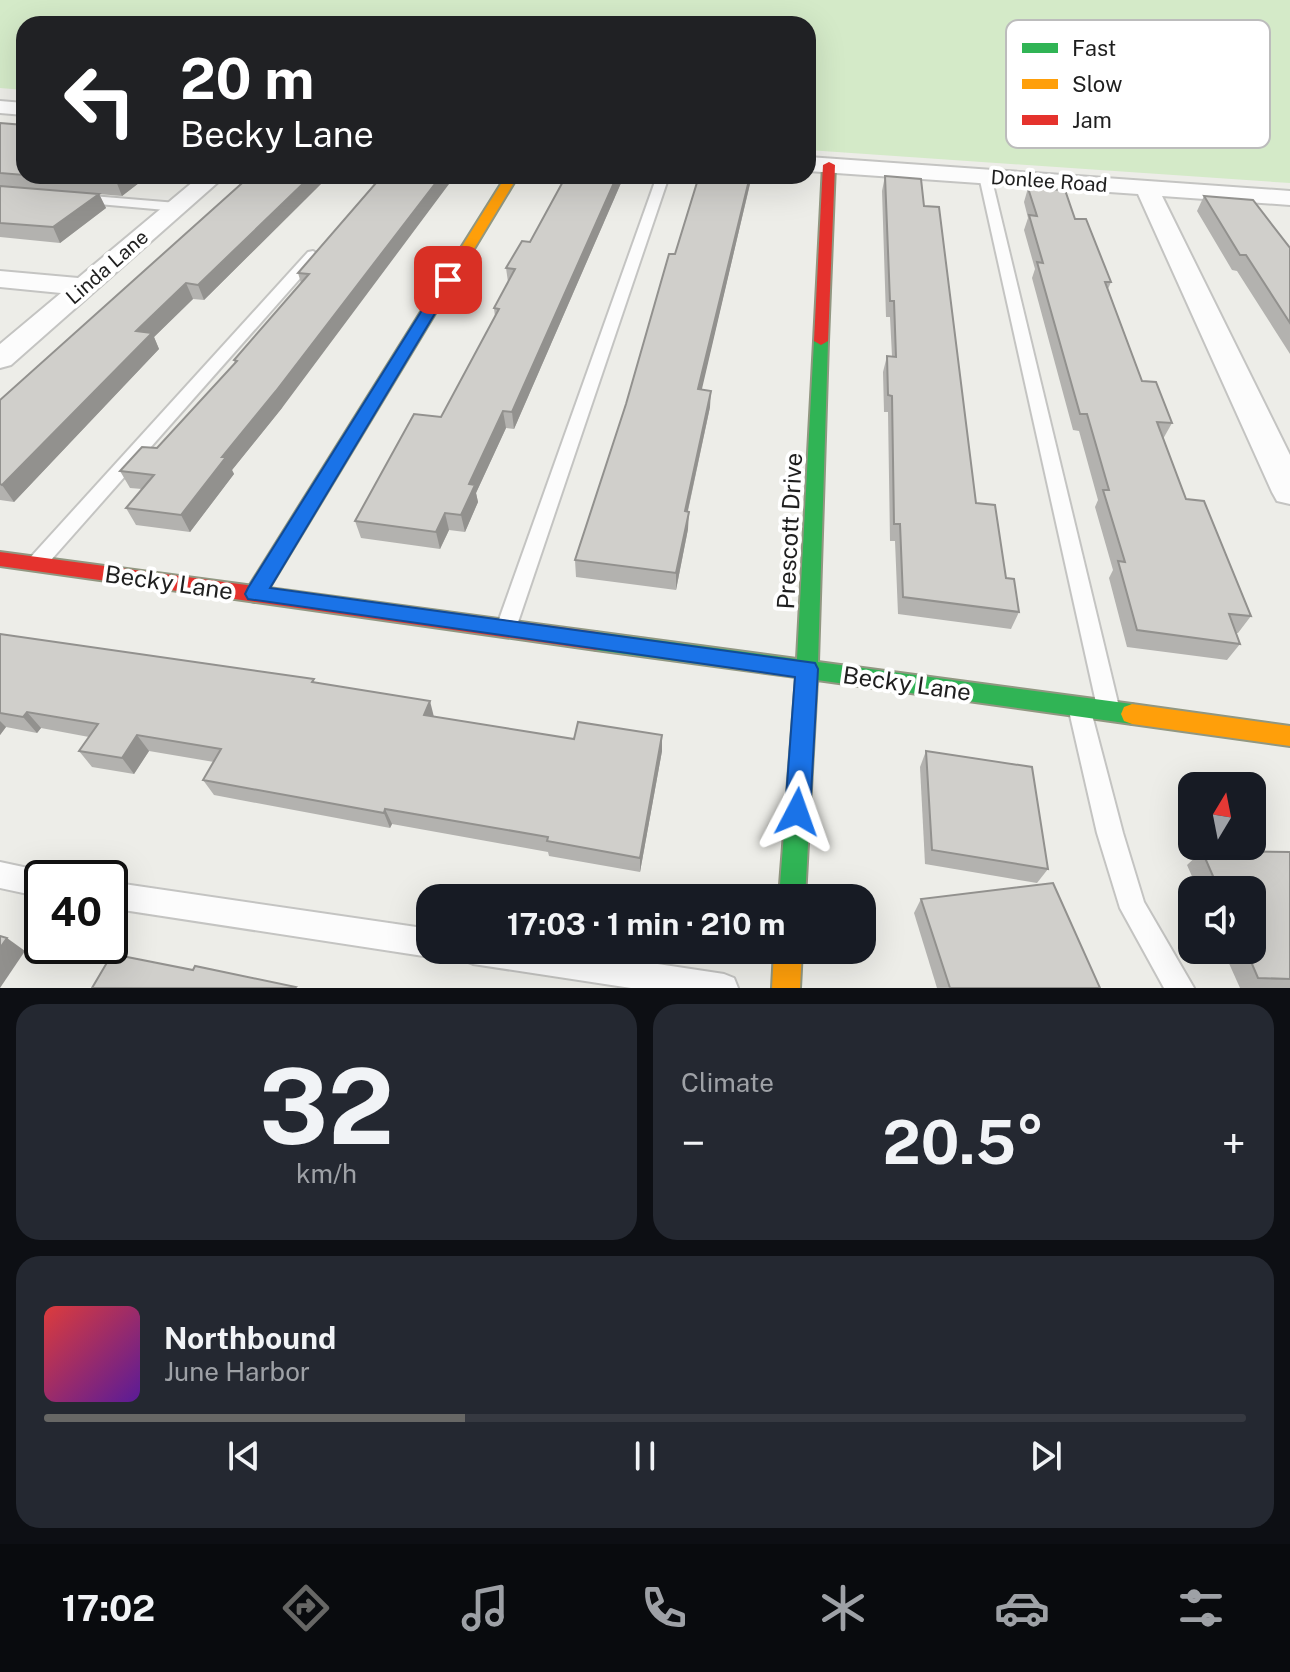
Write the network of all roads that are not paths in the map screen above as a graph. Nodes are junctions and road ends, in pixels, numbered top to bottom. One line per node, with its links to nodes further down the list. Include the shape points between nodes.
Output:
1 (818, 164): 2 (street, Donlee Road); 19 (street, Prescott Drive)
2 (985, 176): 6 (street, Donlee Road); 21 (lane)
3 (204, 184): 9 (street, Linda Lane)
4 (507, 184): 17 (street)
5 (660, 184): 18 (lane)
6 (1147, 188): 8 (street, Donlee Road); 14 (street)
7 (59, 198): 9 (lane)
8 (1290, 198)
9 (177, 207): 12 (street, Linda Lane)
10 (321, 246): 16 (lane)
11 (0, 279): 12 (street)
12 (84, 287): 13 (street, Linda Lane)
13 (0, 359)
14 (1290, 492)
15 (0, 559): 16 (street, Becky Lane)
16 (36, 564): 17 (street, Becky Lane)
17 (255, 594): 18 (street, Becky Lane)
18 (506, 628): 19 (street, Becky Lane)
19 (807, 669): 20 (street, Becky Lane); 25 (street, Prescott Drive)
20 (1079, 707): 21 (street, Becky Lane); 32 (lane, via 1133,908)
21 (1108, 711): 22 (street, Becky Lane)
22 (1290, 736)
23 (0, 875): 24 (lane)
24 (24, 880)
25 (793, 884)
26 (128, 898): 27 (lane)
27 (416, 941)
28 (565, 964): 30 (lane)
29 (787, 964): 31 (street)
30 (724, 988)
31 (786, 988)
32 (1180, 988)

